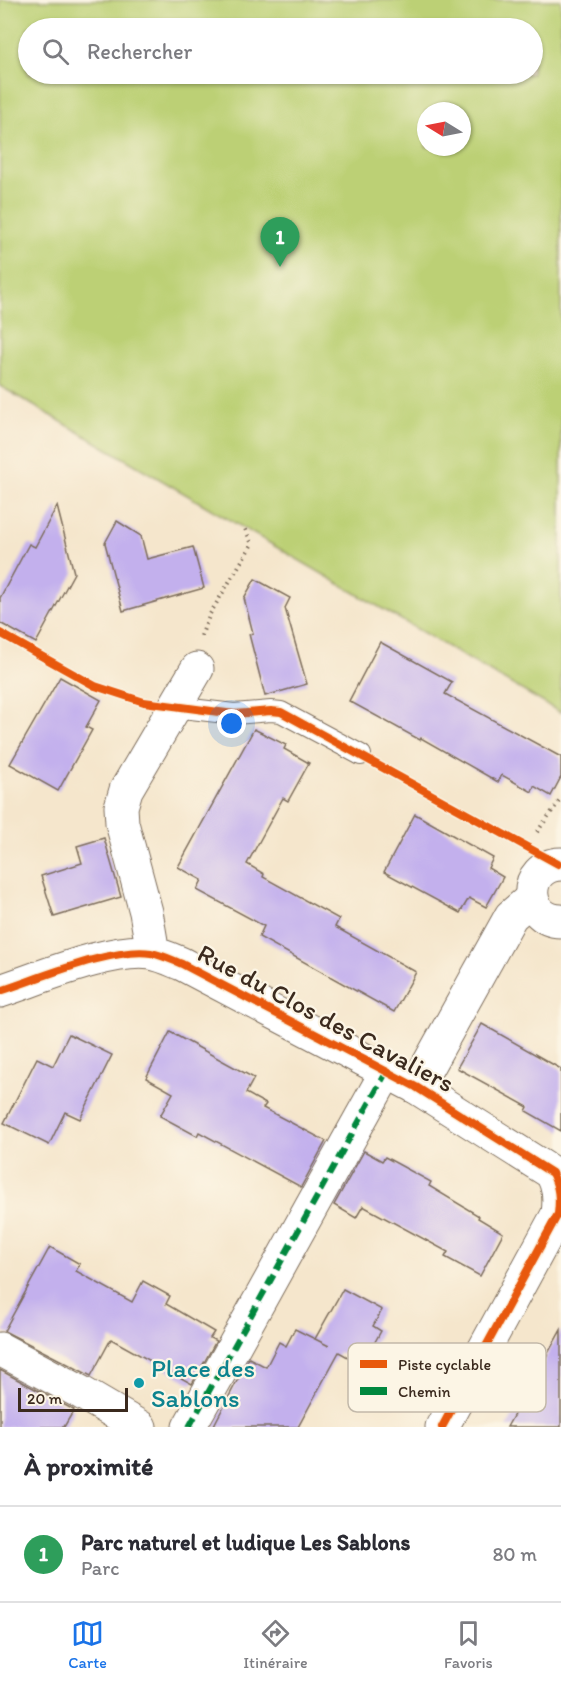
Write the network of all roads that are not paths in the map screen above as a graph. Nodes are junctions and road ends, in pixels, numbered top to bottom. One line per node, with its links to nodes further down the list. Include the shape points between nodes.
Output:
1 (197, 669): 2 (street)
2 (174, 707): 3 (lane, via 234,714 281,712); 7 (street, via 126,790 121,807)
3 (361, 755)
4 (561, 864): 5 (street, via 540,871)
5 (532, 898): 6 (street, via 541,914); 10 (street, via 511,916)
6 (561, 921)
7 (153, 953): 8 (street, Rue du Clos des Cavaliers, via 129,952 99,958); 9 (street, Rue du Clos des Cavaliers, via 182,964)
8 (0, 991)
9 (387, 1071): 10 (street, Rue du Clos des Cavaliers); 15 (street, Rue du Clos des Cavaliers)
10 (416, 1087): 11 (street, Rue du Clos des Cavaliers, via 552,1173 558,1185 558,1214)
11 (488, 1343)
12 (0, 1349): 14 (street)
13 (450, 1412): 16 (street, Rue du Clos des Cavaliers)
14 (140, 1427)
15 (189, 1427)
16 (442, 1427)

